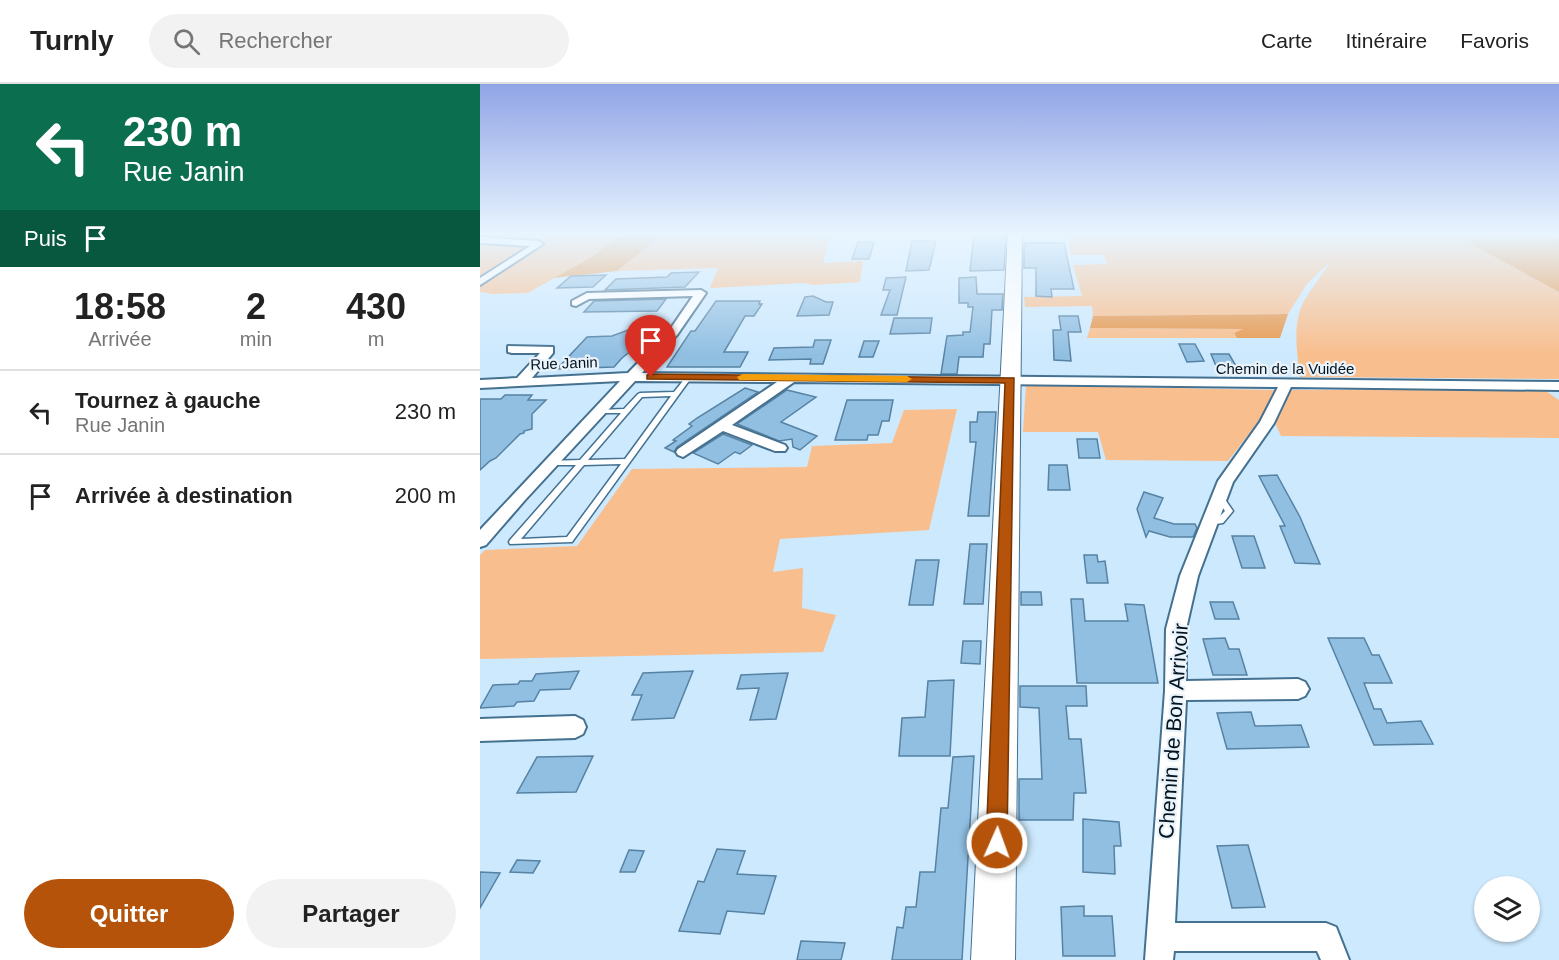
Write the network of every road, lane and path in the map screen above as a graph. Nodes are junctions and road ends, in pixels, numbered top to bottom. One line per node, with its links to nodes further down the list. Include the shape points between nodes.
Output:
1 (494, 273): 3 (street)
2 (1014, 273): 9 (main road)
3 (480, 282)
4 (576, 303): 6 (street, via 587,296 701,293 683,321)
5 (512, 350): 10 (street, via 549,350)
6 (632, 377): 7 (street, Rue Janin); 10 (street, Rue Janin); 15 (street)
7 (688, 377): 8 (street, Rue Janin); 14 (lane)
8 (792, 378): 9 (street, Rue Janin); 17 (street)
9 (1010, 380): 12 (street, Chemin de la Vuidée); 29 (main road)
10 (522, 381): 11 (street, Rue Janin)
11 (480, 384)
12 (1286, 384): 13 (street, Chemin de la Vuidée); 25 (street, Chemin de Bon Arrivoir, via 1267,423 1226,481 1207,522 1176,630)
13 (1559, 386)
14 (676, 394): 16 (lane, via 640,395); 20 (lane)
15 (600, 411): 16 (lane); 22 (street)
16 (625, 411): 21 (lane)
17 (723, 426): 18 (street); 19 (street)
18 (780, 448)
19 (682, 452)
20 (628, 461): 21 (lane); 21 (lane, via 569,540 513,542)
21 (585, 462): 22 (lane)
22 (551, 463): 23 (street)
23 (480, 541)
24 (1298, 689): 25 (street)
25 (1176, 691): 28 (street, Chemin de Bon Arrivoir)
26 (575, 727): 27 (street)
27 (480, 730)
28 (1159, 949): 30 (street, via 1326,938)
29 (993, 960)
30 (1335, 960)

